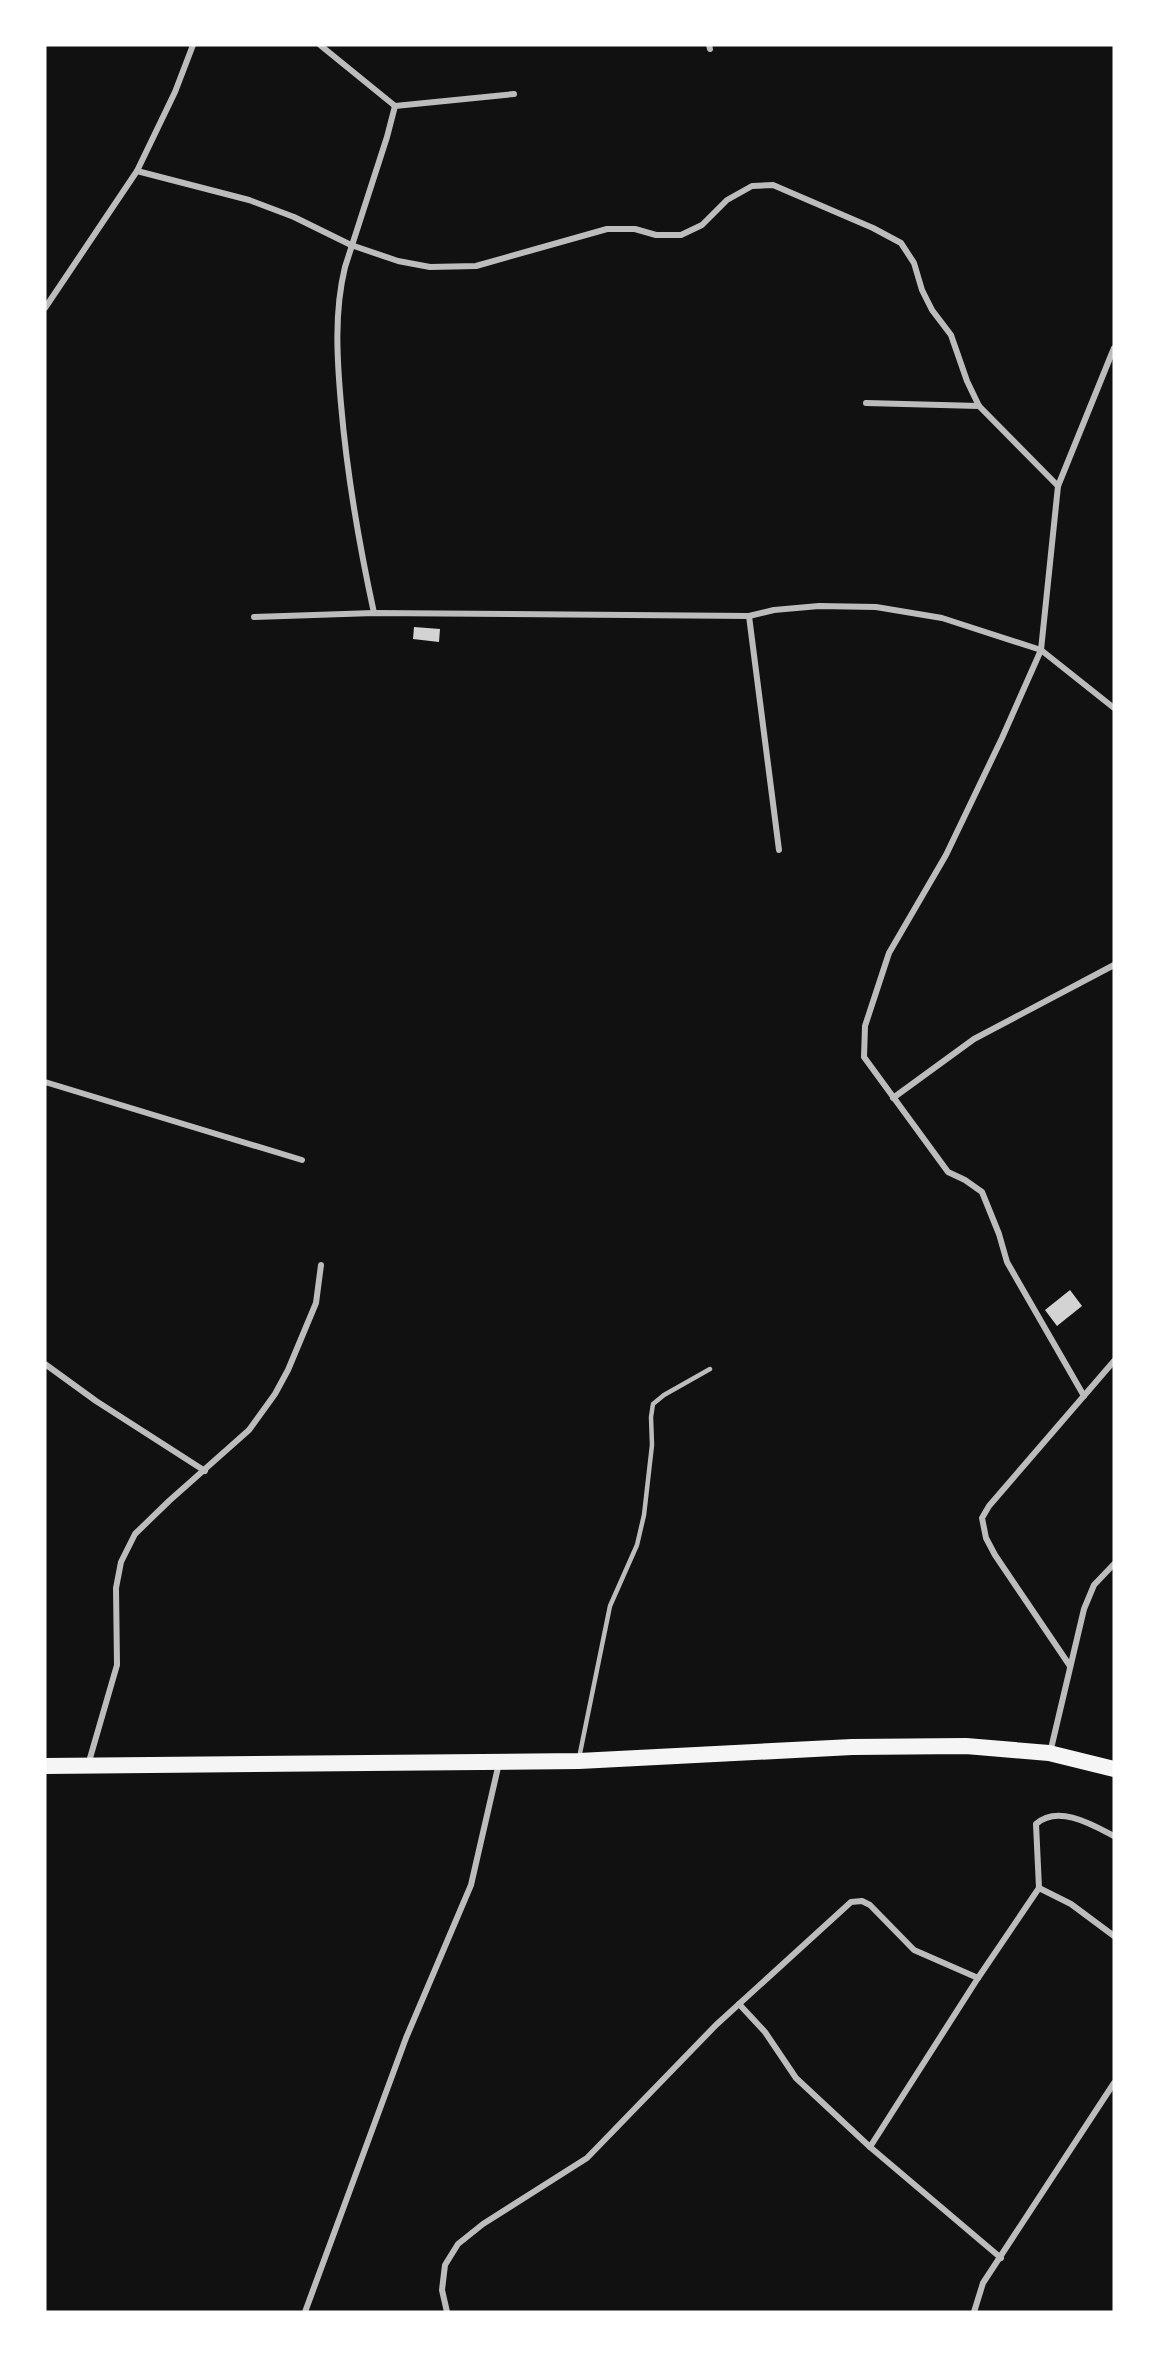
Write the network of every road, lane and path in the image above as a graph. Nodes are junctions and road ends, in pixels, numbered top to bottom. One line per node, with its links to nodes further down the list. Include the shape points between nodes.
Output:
1 (193, 45): 5 (street)
2 (320, 45): 4 (street)
3 (514, 94): 4 (street)
4 (395, 105): 6 (street)
5 (137, 171): 6 (street, via 249,200); 7 (street)
6 (351, 245): 10 (street, via 430,267 476,266 607,229 681,235 702,225 728,200 752,186 773,185 901,243 914,263 932,310 951,335); 12 (street, via 340,286 338,369 346,456)
7 (45, 308)
8 (1114, 348): 11 (street)
9 (866, 403): 10 (street)
10 (979, 406): 11 (street)
11 (1058, 486): 15 (street)
12 (374, 613): 13 (street); 14 (street)
13 (749, 616): 15 (street, via 819,606 876,607 942,618); 17 (street)
14 (254, 617)
15 (1041, 650): 16 (street); 20 (street, via 946,855 889,953 868,1015 864,1057)
16 (1114, 708)
17 (778, 850)
18 (1114, 965): 20 (street, via 974,1039)
19 (45, 1082): 21 (street)
20 (893, 1098): 26 (street, via 948,1172 982,1192 1007,1262)
21 (302, 1160)
22 (321, 1265): 27 (street, via 316,1303 275,1394 249,1430)
23 (1114, 1362): 26 (street)
24 (45, 1364): 27 (street)
25 (710, 1369): 31 (lane, via 653,1404 644,1515 637,1545 610,1606)
26 (1084, 1396): 29 (street, via 982,1518 994,1555)
27 (205, 1471): 33 (street, via 135,1534 121,1562 116,1588 117,1665)
28 (1114, 1564): 29 (street, via 1094,1585)
29 (1070, 1666): 30 (street)
30 (1049, 1753): 31 (highway, via 909,1746); 35 (highway)
31 (579, 1761): 32 (highway)
32 (500, 1762): 33 (highway); 44 (street, via 471,1885 406,2038)
33 (87, 1765): 34 (highway)
34 (45, 1766)
35 (1114, 1769)
36 (1114, 1836): 37 (street, via 1069,1817 1039,1821)
37 (1039, 1888): 38 (street, via 1071,1904); 39 (street)
38 (1114, 1936)
39 (978, 1978): 40 (street, via 914,1950 870,1905 856,1900); 42 (street)
40 (739, 2004): 42 (street, via 765,2032 796,2078); 45 (street, via 587,2158 458,2244 444,2265 442,2290)
41 (1114, 2083): 43 (street)
42 (870, 2147): 43 (street)
43 (1001, 2258): 46 (street, via 983,2283)
44 (305, 2312)
45 (447, 2312)
46 (974, 2312)

